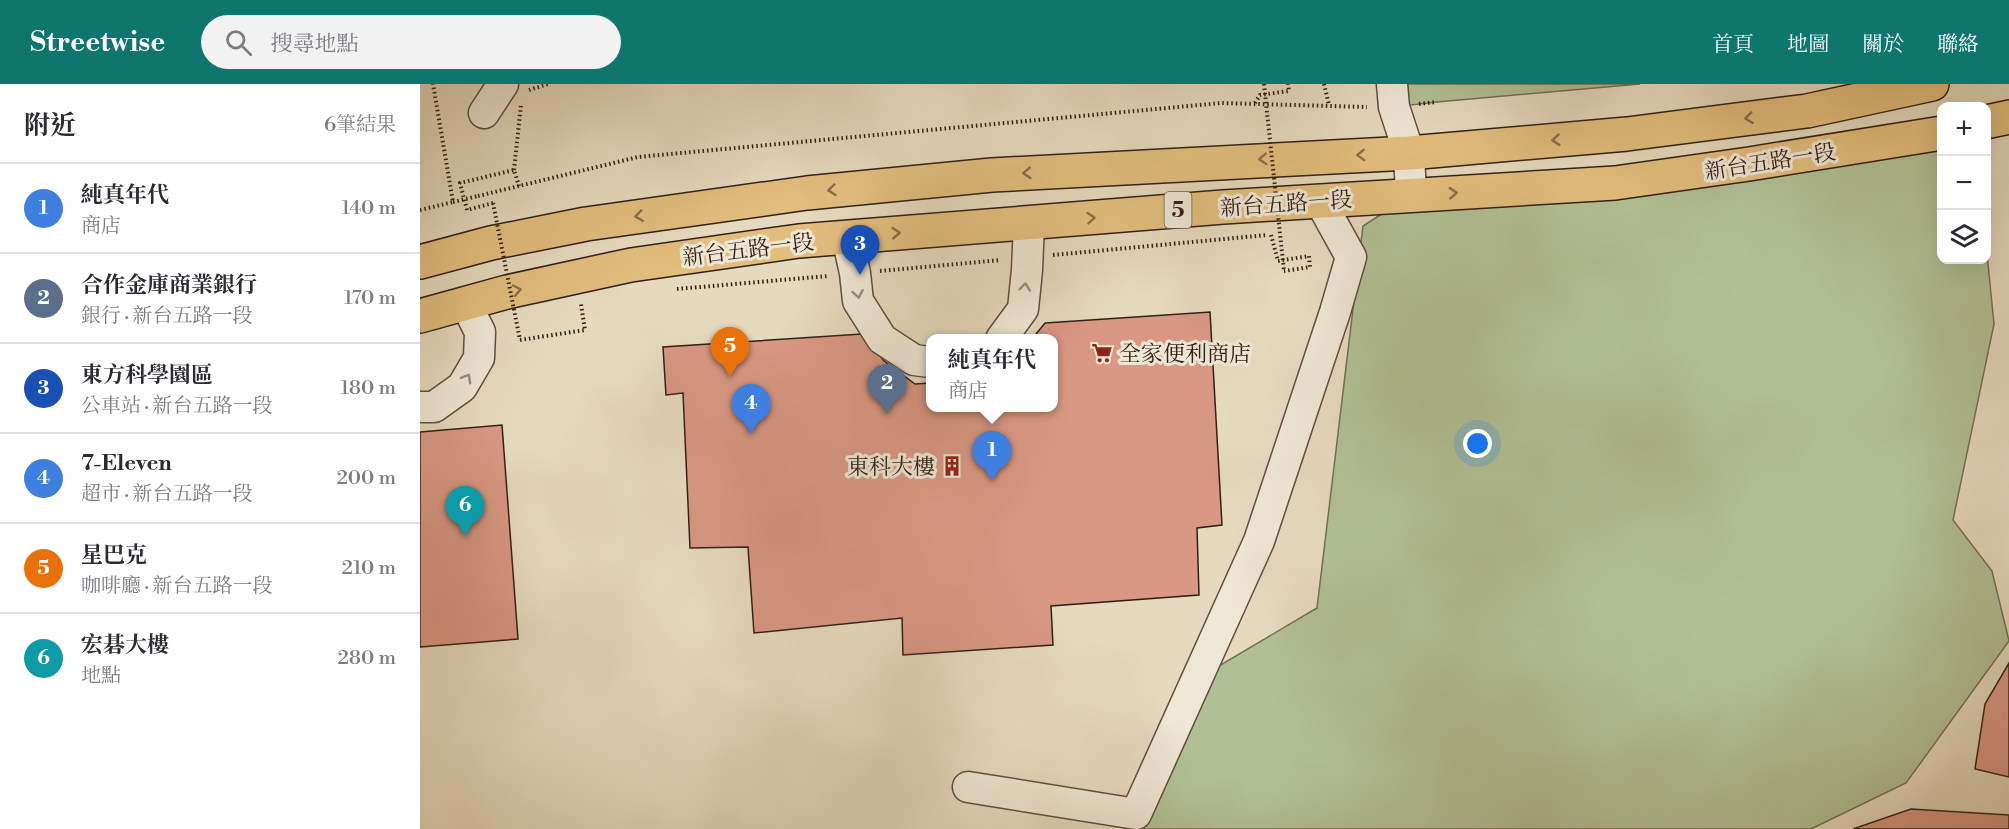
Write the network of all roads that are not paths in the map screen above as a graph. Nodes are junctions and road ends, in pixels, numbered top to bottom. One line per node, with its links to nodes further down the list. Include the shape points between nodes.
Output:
1 (1932, 84): 8 (main road, 新台五路一段 / 5, one-way to 8, via 1807,111 1627,134)
2 (1389, 92): 8 (street)
3 (516, 93): 4 (street)
4 (484, 113)
5 (2009, 117): 6 (main road)
6 (1991, 121)
7 (1937, 134): 10 (main road, 新台五路一段 / 5, one-way to 7, via 1616,183)
8 (1409, 153): 9 (main road, 新台五路一段 / 5, one-way to 9); 10 (street)
9 (1322, 156): 11 (main road); 14 (main road, 新台五路一段 / 5, one-way to 14, via 992,175 807,193 586,224)
10 (1411, 195): 11 (main road, 新台五路一段 / 5)
11 (1320, 201): 12 (main road, 新台五路一段 / 5, one-way to 11); 20 (street, via 1351,256 1335,312 1259,541 1136,814)
12 (1029, 224): 13 (main road, 新台五路一段 / 5, one-way to 12); 17 (street, one-way to 12, via 1023,309)
13 (847, 237): 15 (main road, 新台五路一段 / 5, one-way to 13, via 507,292 631,265); 18 (street, one-way to 18, via 858,301 882,339 914,360)
14 (420, 262)
15 (472, 310): 16 (main road, 新台五路一段 / 5); 19 (street, one-way to 15, via 434,407 462,387 478,358 480,332)
16 (420, 316)
17 (1005, 334)
18 (926, 362)
19 (420, 407)
20 (968, 787)

